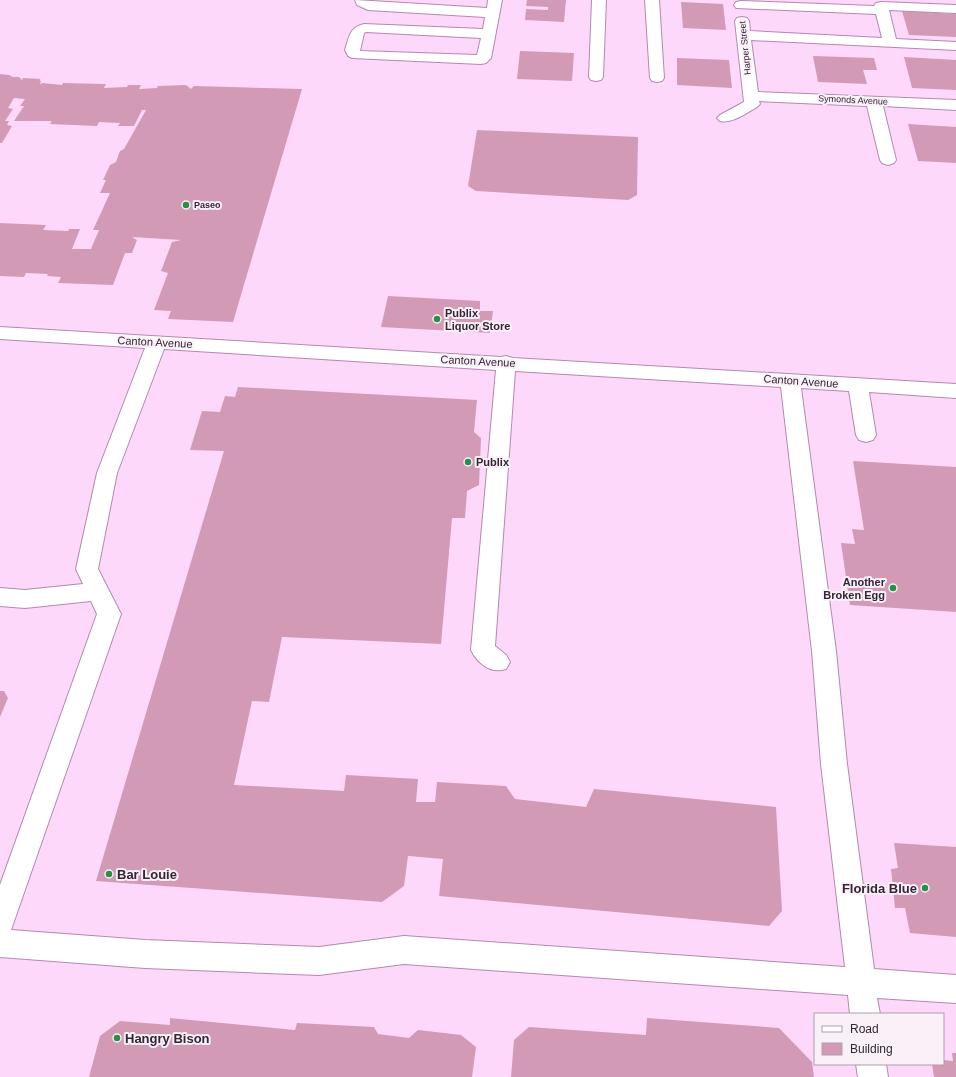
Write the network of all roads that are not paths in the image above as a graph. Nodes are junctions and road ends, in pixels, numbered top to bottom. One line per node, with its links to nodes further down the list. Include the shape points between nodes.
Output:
1 (362, 0): 5 (street, via 364,5 368,6)
2 (599, 0): 13 (street)
3 (652, 0): 14 (street)
4 (740, 2): 6 (street); 10 (street, Harper Street)
5 (405, 4): 7 (street)
6 (881, 5): 8 (street); 11 (street)
7 (494, 6): 9 (street)
8 (956, 9)
9 (489, 34): 9 (street, via 484,58 477,61 357,55 352,50 358,31 364,28)
10 (744, 35): 11 (street); 15 (street, Harper Street)
11 (890, 42): 12 (street)
12 (956, 46)
13 (596, 77)
14 (657, 78)
15 (751, 96): 16 (street, Symonds Avenue); 18 (street, via 752,104)
16 (874, 101): 17 (street, Symonds Avenue); 19 (street)
17 (956, 105)
18 (725, 118)
19 (888, 160)
20 (0, 333): 21 (street, Canton Avenue)
21 (157, 342): 22 (street, Canton Avenue); 27 (street, via 106,478 87,569)
22 (506, 362): 23 (street, Canton Avenue); 29 (street, via 483,650)
23 (790, 380): 24 (street, Canton Avenue); 32 (street, via 824,650 834,764)
24 (858, 385): 25 (street, Canton Avenue); 26 (street)
25 (956, 391)
26 (866, 435)
27 (97, 591): 28 (street, via 25,599); 30 (street, via 109,614)
28 (0, 597)
29 (498, 662)
30 (0, 924)
31 (0, 943): 32 (street, via 145,954 319,961 404,950)
32 (860, 982): 33 (street); 34 (street)
33 (956, 989)
34 (865, 1013)
35 (872, 1065): 36 (street)
36 (873, 1077)

